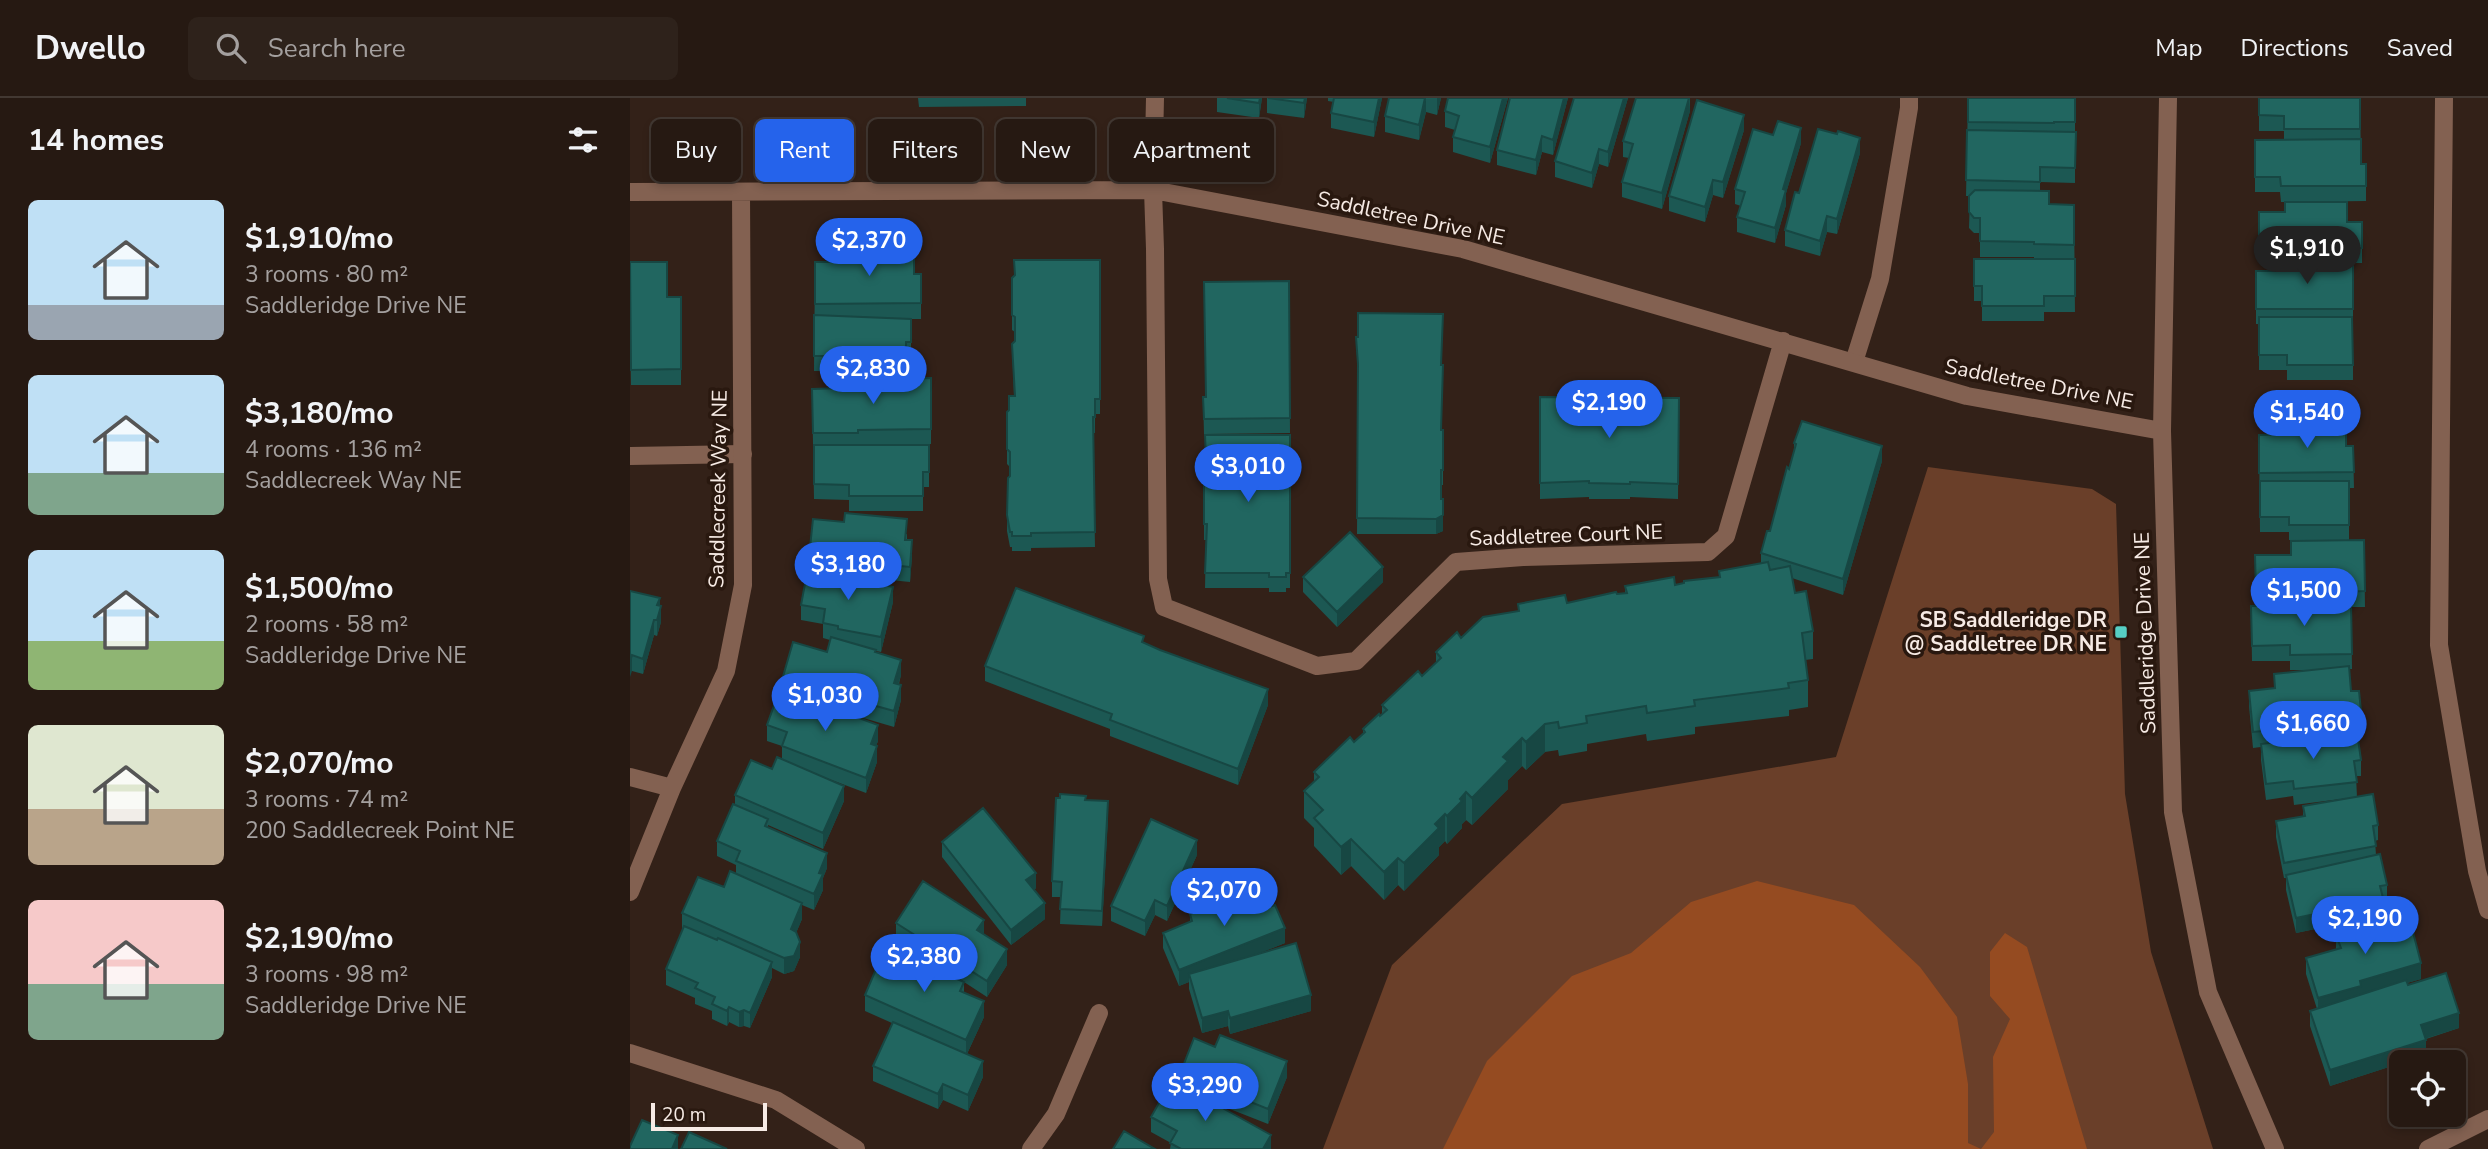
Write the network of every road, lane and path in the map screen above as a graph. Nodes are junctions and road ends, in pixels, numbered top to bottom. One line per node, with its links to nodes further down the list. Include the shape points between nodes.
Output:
1 (1155, 98): 5 (street)
2 (1909, 98): 9 (street, via 1880,279)
3 (2168, 98): 10 (street, Saddleridge Drive NE)
4 (2444, 98): 16 (street, via 2439,645 2477,871)
5 (1153, 190): 7 (street, Saddletree Drive NE); 8 (street, Saddletree Drive NE, via 1463,249); 8 (street, Saddletree Court NE, via 1158,579 1164,607 1317,666 1356,661 1456,562 1708,552 1726,536)
6 (630, 192): 7 (street, Saddletree Drive NE)
7 (741, 192): 11 (street, Saddlecreek Way NE)
8 (1783, 341): 9 (street, Saddletree Drive NE)
9 (1854, 362): 10 (street, Saddletree Drive NE, via 1967,396)
10 (2162, 431): 22 (street, Saddleridge Drive NE, via 2173,812 2208,992)
11 (743, 454): 12 (street); 14 (street, Saddlecreek Way NE, via 743,585 726,671)
12 (630, 456)
13 (630, 777): 14 (street)
14 (672, 788): 15 (street, Saddlecreek Way NE)
15 (630, 892)
16 (2488, 910)
17 (1099, 1013): 21 (street, via 1056,1115)
18 (630, 1054): 20 (street, via 776,1100)
19 (2488, 1119): 23 (street)
20 (856, 1149)
21 (1031, 1149)
22 (2275, 1149)
23 (2428, 1149)

